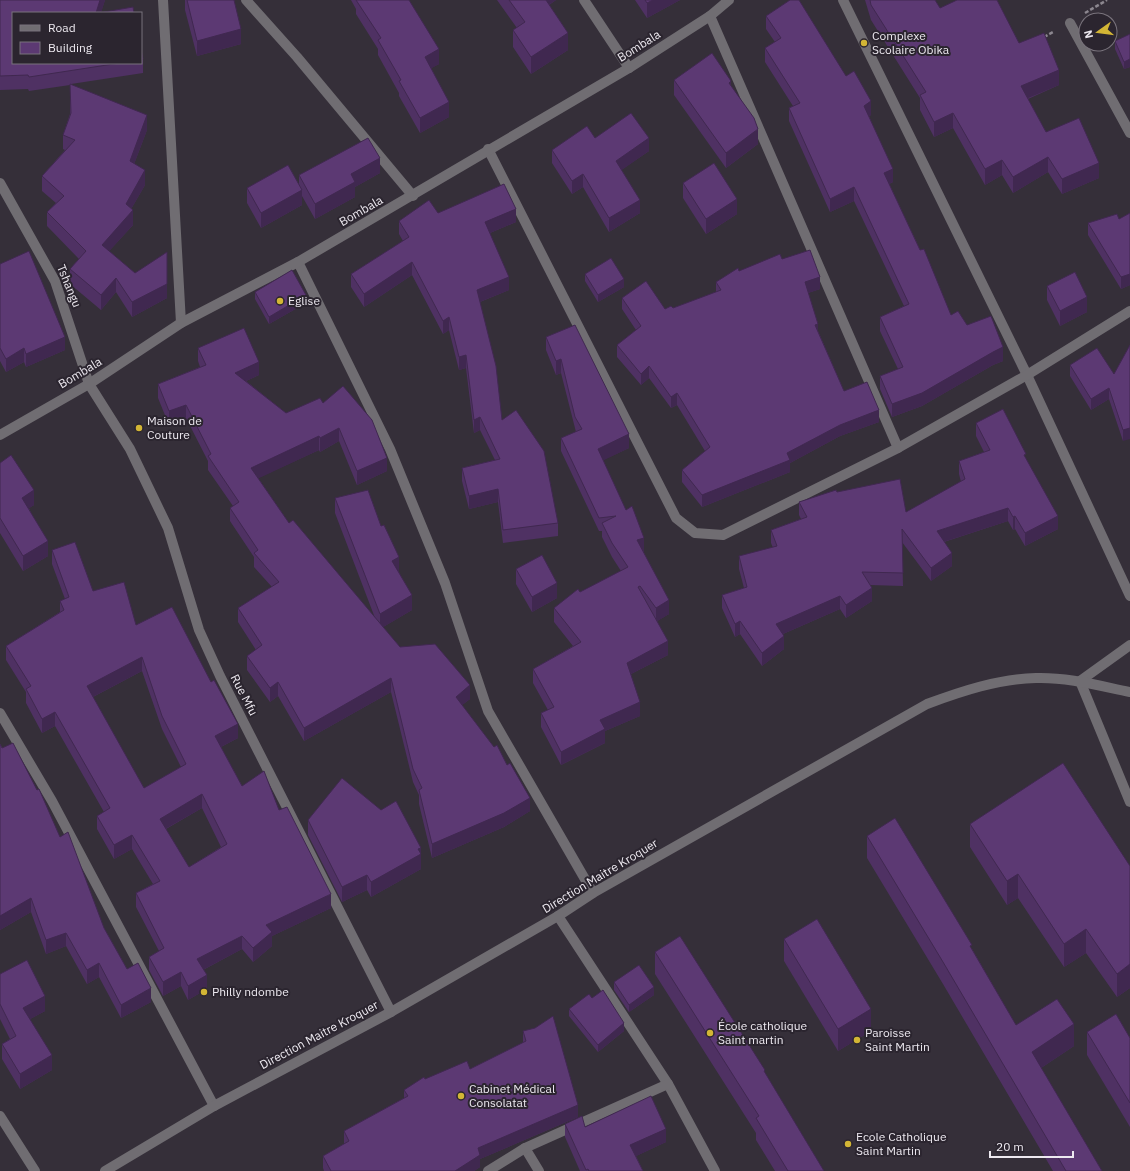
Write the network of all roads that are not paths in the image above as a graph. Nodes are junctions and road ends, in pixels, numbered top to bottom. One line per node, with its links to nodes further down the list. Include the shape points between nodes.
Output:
1 (163, 0): 15 (street)
2 (246, 0): 12 (street)
3 (584, 0): 8 (street)
4 (729, 0): 6 (street, Bombala)
5 (843, 0): 16 (street)
6 (710, 16): 8 (street, Bombala); 19 (street)
7 (1070, 23): 9 (street)
8 (629, 68): 10 (street, Bombala)
9 (1130, 133)
10 (488, 149): 12 (street, Bombala); 19 (street, via 676,518 695,533 723,535)
11 (0, 183): 17 (street, Tshangu, via 55,280)
12 (413, 196): 13 (street, Bombala)
13 (298, 262): 15 (street, Bombala); 26 (street, via 390,449 445,583 488,711)
14 (1130, 311): 16 (street)
15 (181, 323): 17 (street, Bombala)
16 (1027, 375): 19 (street); 20 (street)
17 (89, 384): 18 (street, Bombala); 28 (street, Rue Mfu, via 130,449 168,528 199,630 220,676)
18 (0, 434)
19 (898, 448)
20 (1130, 596)
21 (1130, 645): 22 (street)
22 (1080, 681): 23 (street, Direction Maitre Kroquer); 25 (street); 26 (street, Direction Maitre Kroquer, via 1037,678 1004,681 961,691 927,704)
23 (1130, 692)
24 (0, 713): 30 (street, via 52,801)
25 (1130, 802)
26 (593, 893): 27 (street, Direction Maitre Kroquer)
27 (558, 916): 28 (street, Direction Maitre Kroquer); 29 (street)
28 (392, 1012): 30 (street, Direction Maitre Kroquer)
29 (668, 1084): 32 (street); 37 (street)
30 (214, 1106): 34 (street, Direction Maitre Kroquer)
31 (0, 1116): 33 (street)
32 (525, 1148): 35 (street); 36 (street)
33 (35, 1171)
34 (105, 1171)
35 (488, 1171)
36 (539, 1171)
37 (715, 1171)

